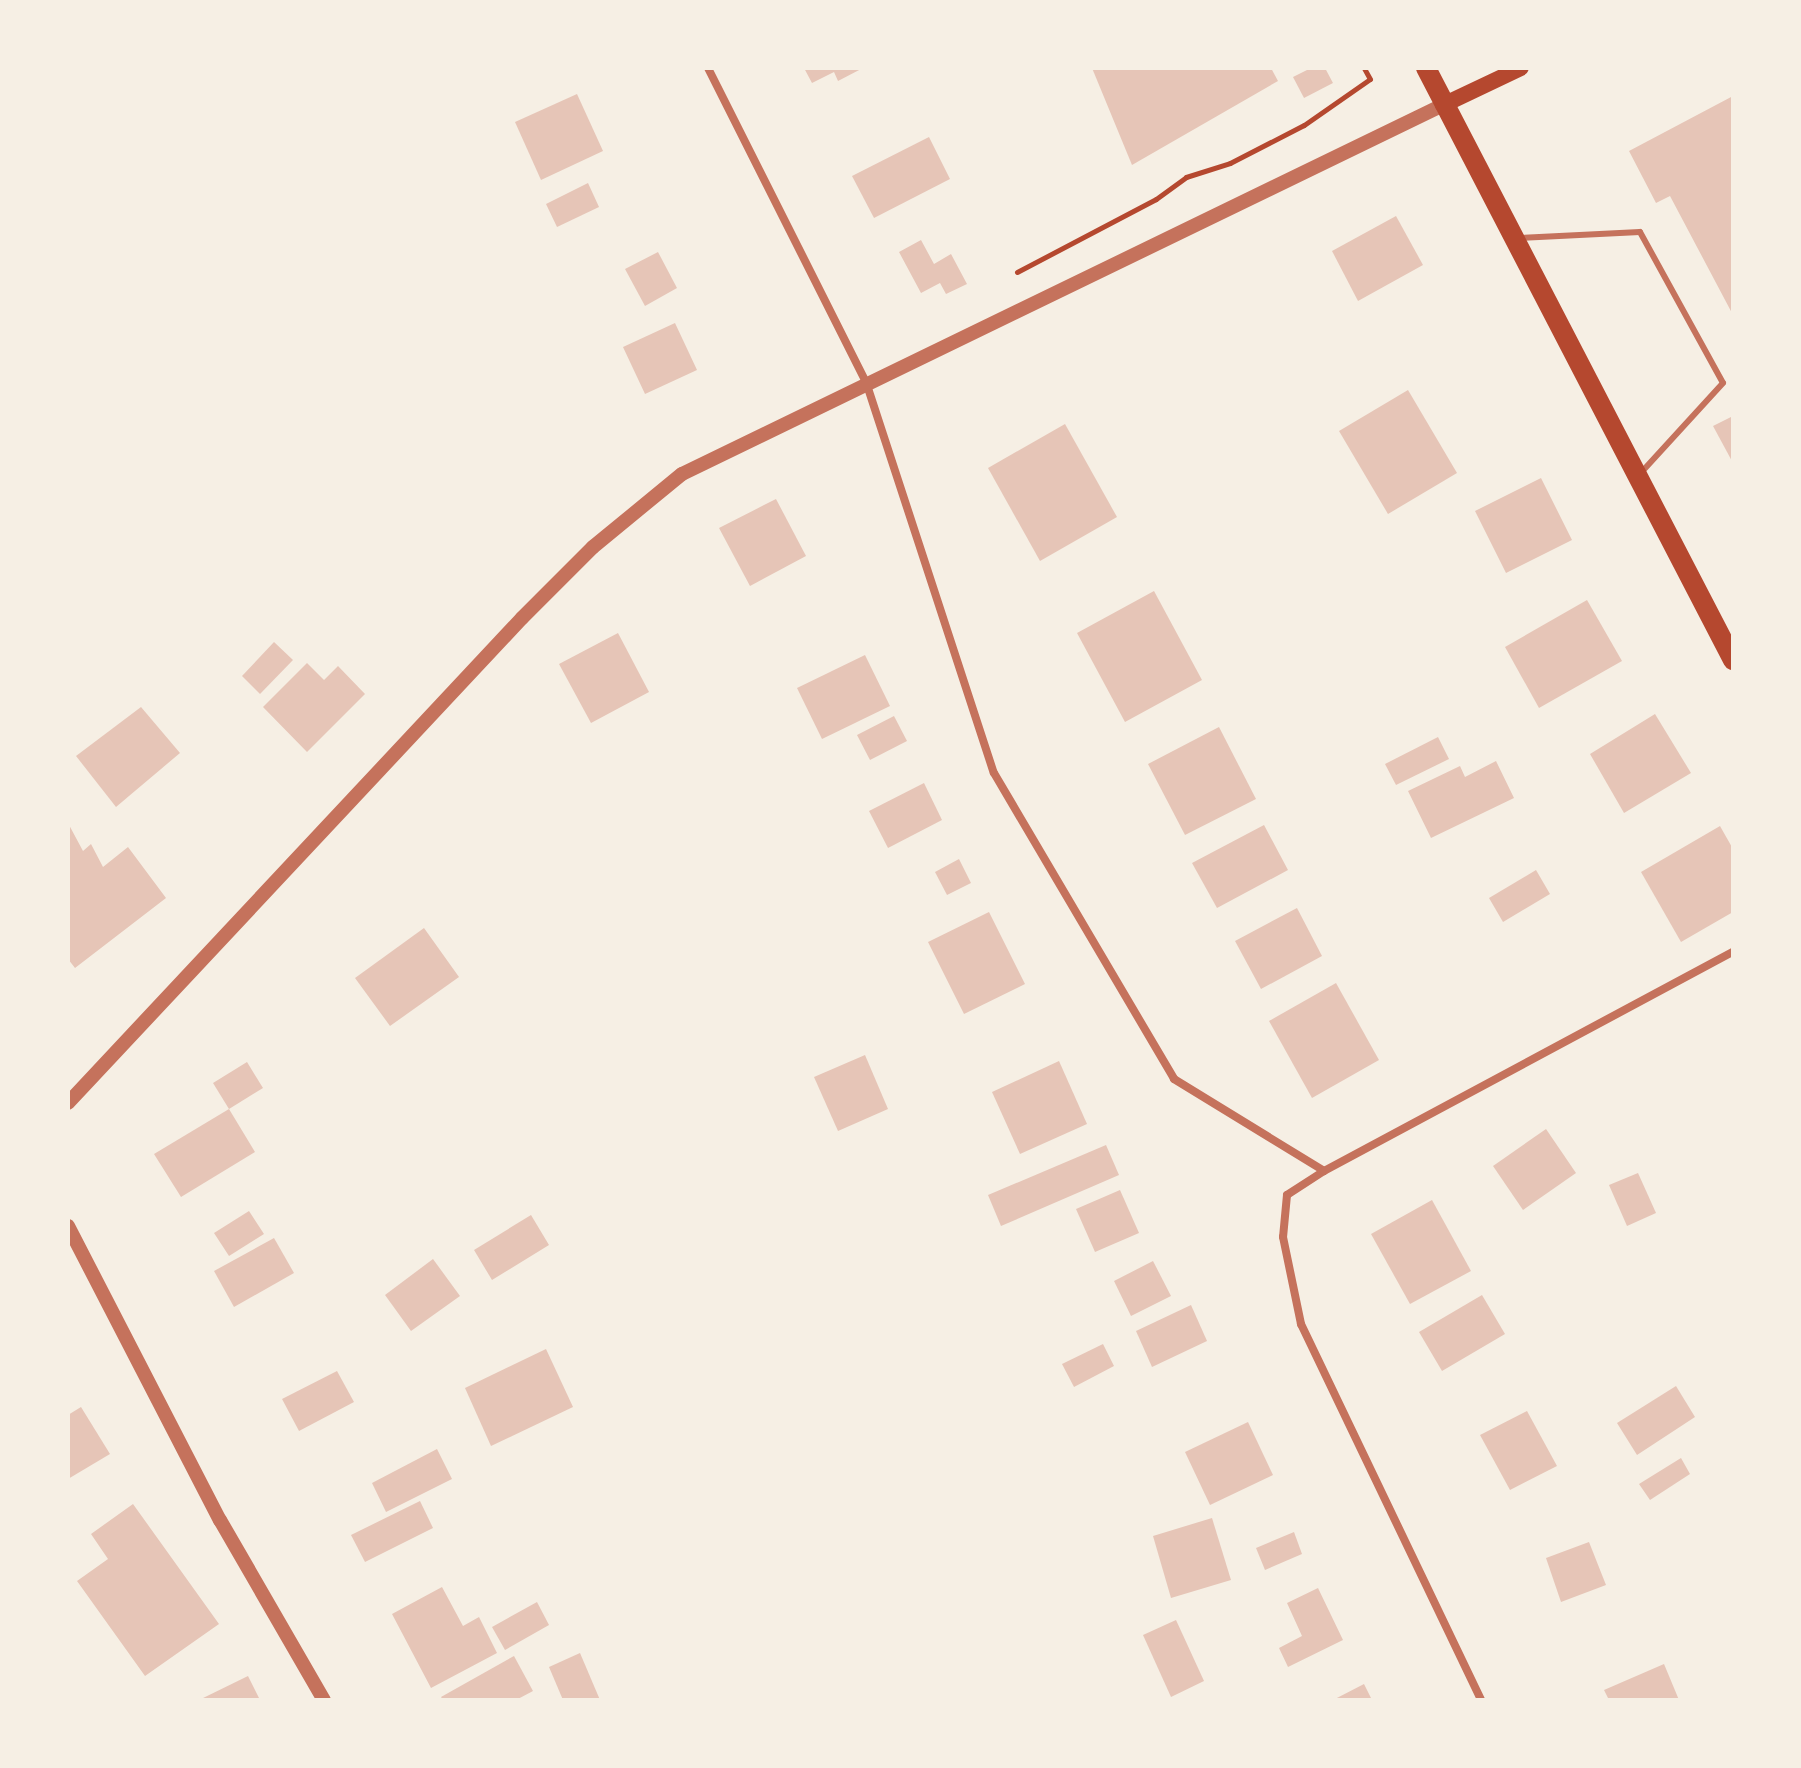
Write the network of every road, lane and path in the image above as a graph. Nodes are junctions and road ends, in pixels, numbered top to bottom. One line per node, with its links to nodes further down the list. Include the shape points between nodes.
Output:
1 (708, 68): 8 (street)
2 (1364, 68): 7 (path, via 1370,79 1304,125 1230,163 1186,177 1156,199)
3 (1426, 68): 5 (main road)
4 (1521, 68): 5 (main road)
5 (1443, 105): 6 (main road); 8 (street)
6 (1513, 239): 9 (main road); 9 (lane, via 1640,232 1723,383)
7 (1004, 280)
8 (866, 382): 12 (street, via 682,474 593,547); 13 (street, via 994,773 1174,1079)
9 (1638, 477): 10 (main road)
10 (1733, 660)
11 (1733, 952): 13 (street)
12 (68, 1103)
13 (1324, 1171): 16 (street, via 1287,1195 1283,1237 1301,1324)
14 (68, 1226): 15 (street, via 220,1520)
15 (324, 1700)
16 (1481, 1700)

